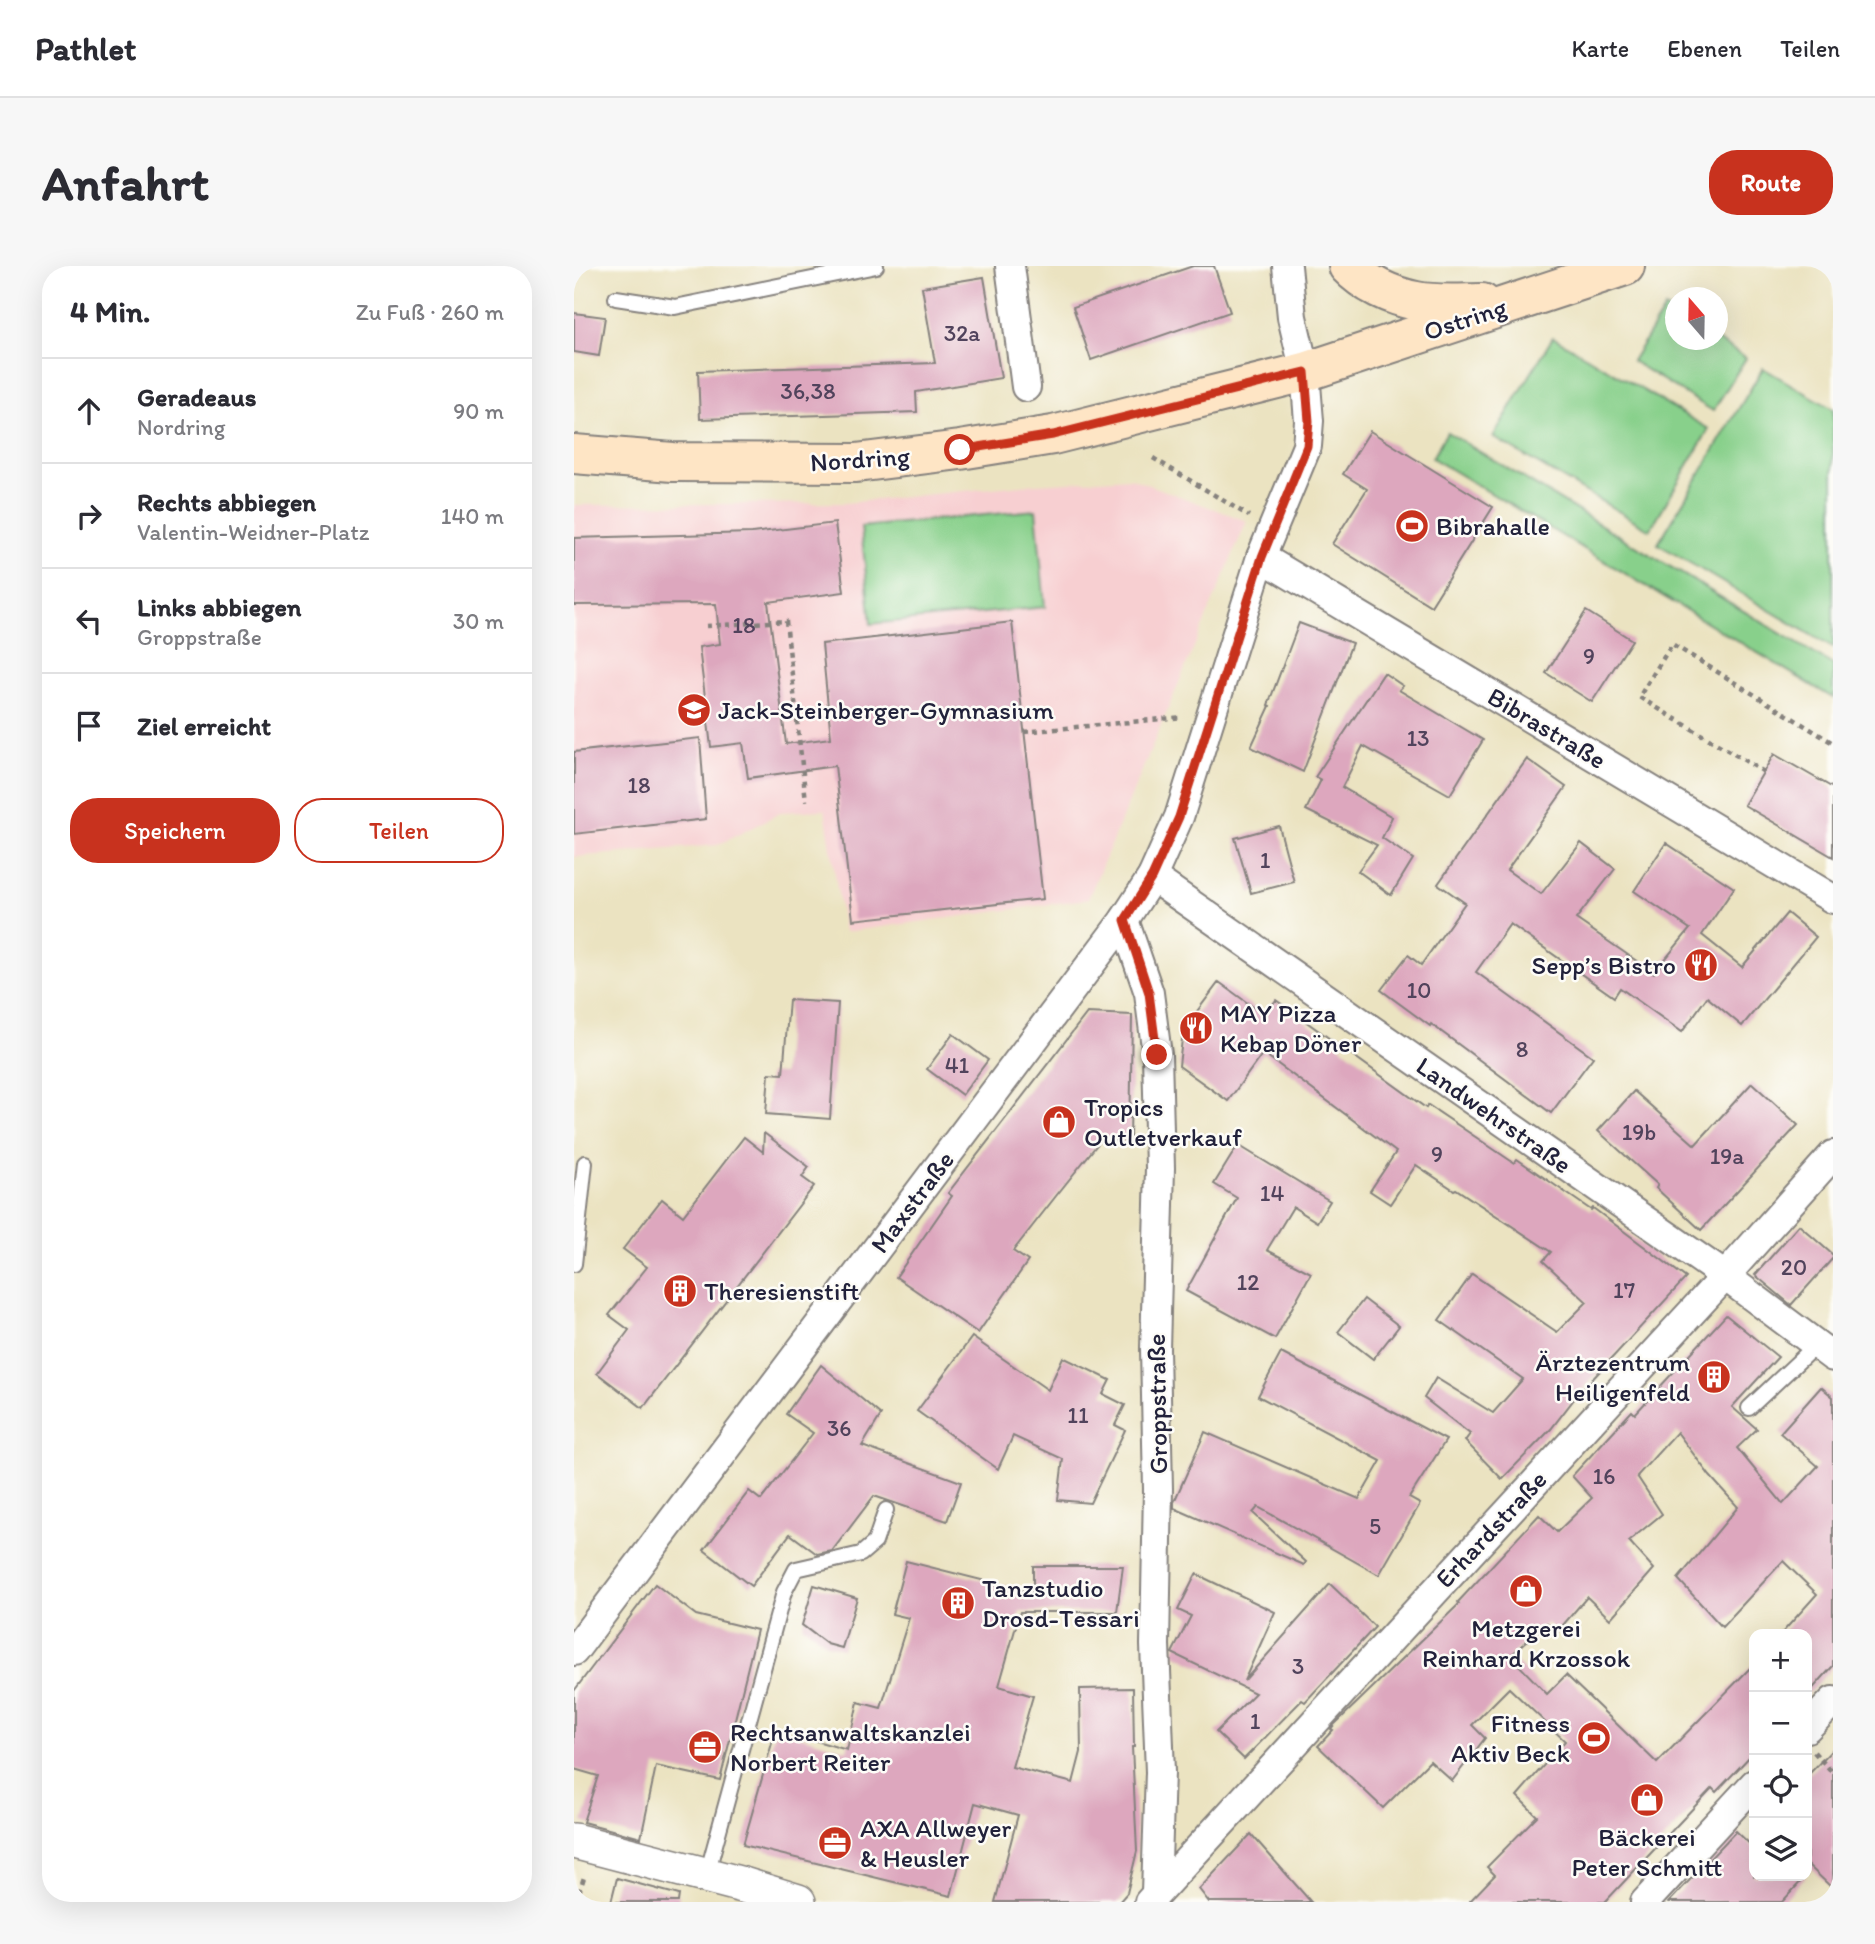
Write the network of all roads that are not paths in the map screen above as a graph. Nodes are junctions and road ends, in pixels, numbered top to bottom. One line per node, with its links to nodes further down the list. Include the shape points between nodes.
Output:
1 (876, 266): 6 (lane, via 676,307)
2 (1010, 266): 9 (street)
3 (1287, 266): 8 (street, Maxstraße, via 1292,317)
4 (1348, 266): 7 (main road, via 1387,293 1417,302)
5 (1625, 266): 7 (main road, Ostring)
6 (617, 298)
7 (1512, 304): 8 (main road, Ostring)
8 (1305, 372): 10 (main road, Nordring, via 1053,435 856,463 673,462); 11 (street, Maxstraße, via 1307,446)
9 (1026, 387)
10 (574, 454)
11 (1262, 557): 12 (street, Maxstraße, via 1179,817); 13 (street, Bibrastraße)
12 (1152, 877): 14 (street, Maxstraße); 18 (street, Landwehrstraße)
13 (1833, 899)
14 (1125, 920): 22 (street, Maxstraße); 28 (street, Groppstraße, via 1149,993 1157,1055 1155,1645 1160,1772)
15 (1833, 1155): 18 (street, Erhardstraße)
16 (585, 1163): 17 (lane)
17 (574, 1264)
18 (1725, 1276): 19 (street, Landwehrstraße); 28 (street, Erhardstraße)
19 (1825, 1351): 20 (lane)
20 (1749, 1408)
21 (886, 1510): 27 (lane, via 875,1542 861,1554 796,1569 784,1592)
22 (574, 1651)
23 (1833, 1702): 24 (street)
24 (1812, 1723)
25 (1749, 1789): 30 (street)
26 (574, 1841): 27 (street)
27 (706, 1876): 29 (street)
28 (1152, 1897)
29 (799, 1902)
30 (1645, 1902)

